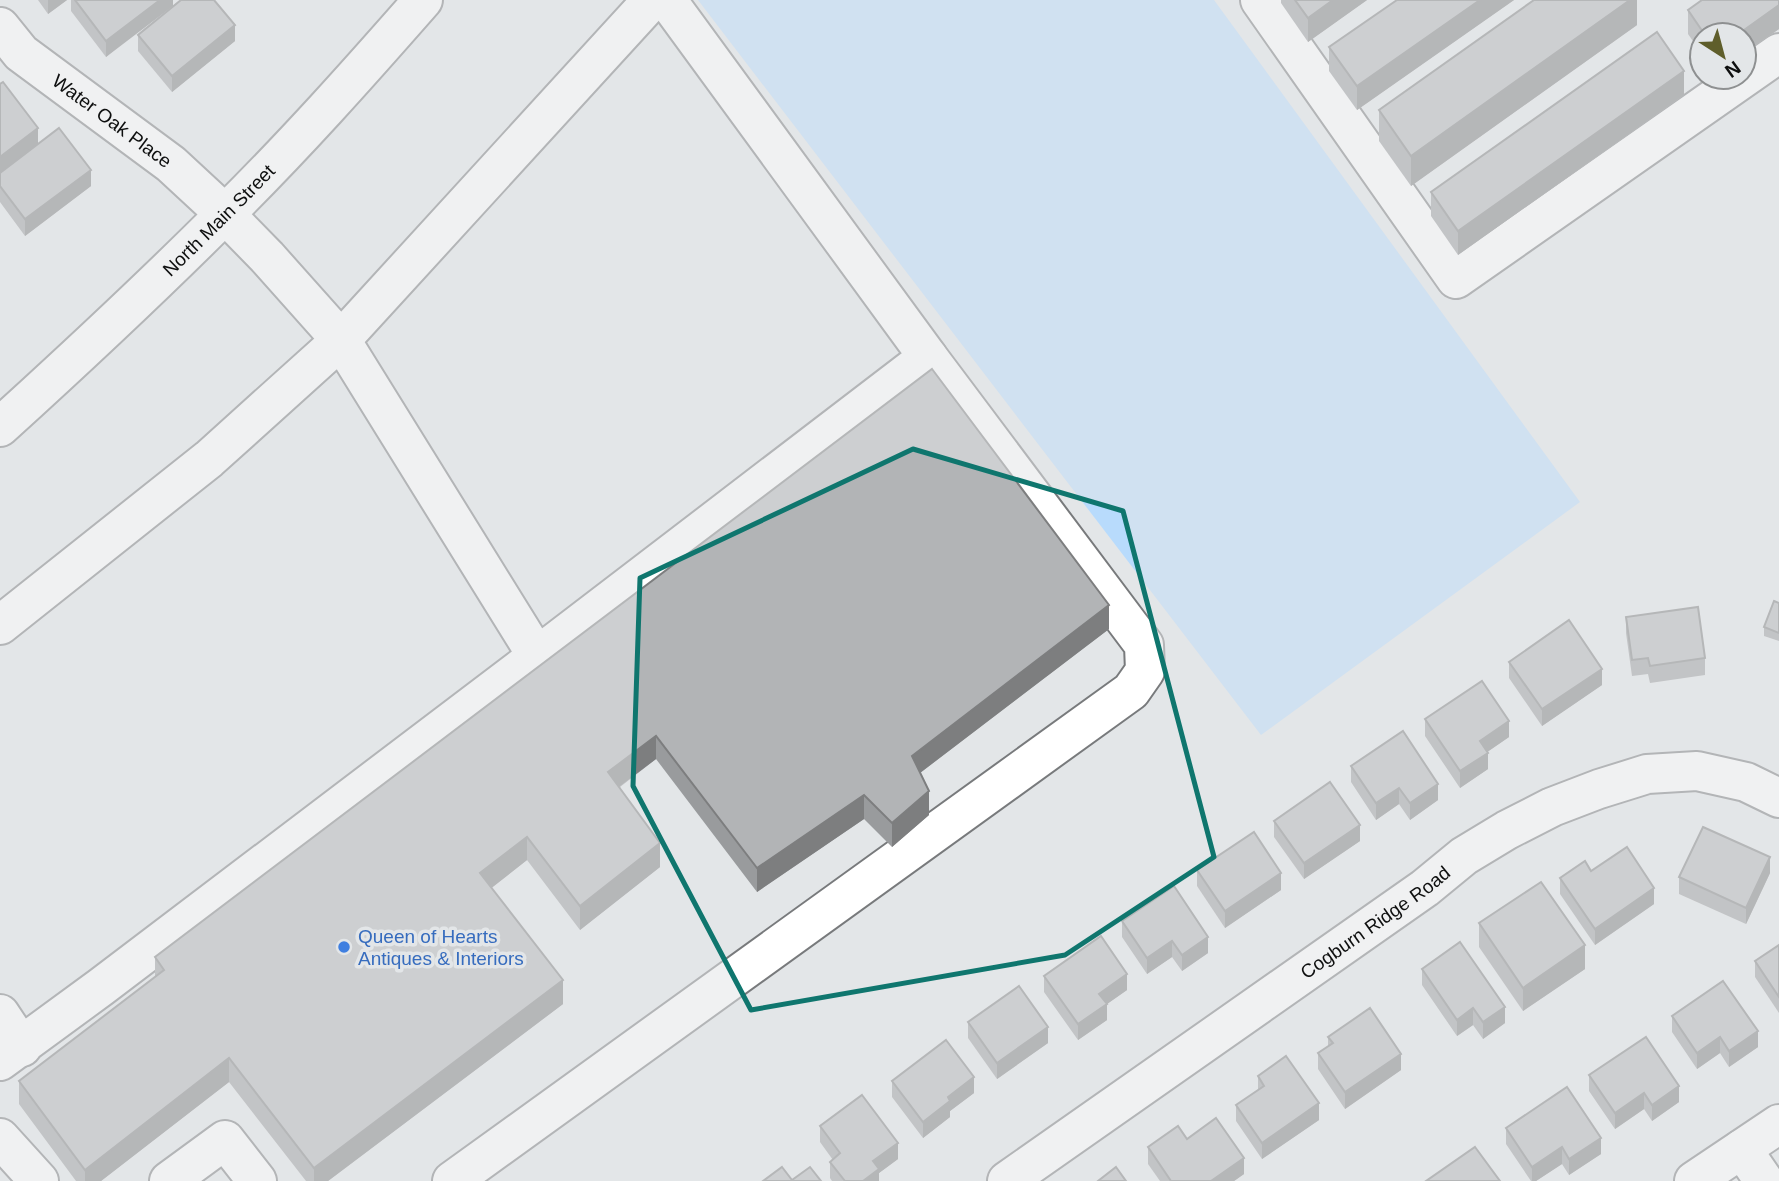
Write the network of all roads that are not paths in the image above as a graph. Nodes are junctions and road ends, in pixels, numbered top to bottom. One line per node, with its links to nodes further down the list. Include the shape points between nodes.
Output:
1 (423, 0): 7 (street, North Main Street)
2 (652, 0): 8 (street)
3 (667, 0): 9 (street)
4 (1260, 0): 6 (street, via 1456,279)
5 (0, 27): 7 (street, Water Oak Place, via 21,53 171,164)
6 (1779, 53)
7 (225, 214): 8 (street, Water Oak Place); 10 (street, North Main Street)
8 (341, 340): 11 (street, via 209,459); 12 (street, Water Oak Place)
9 (928, 357): 12 (street); 22 (street, via 1144,645 1145,671 1131,691)
10 (0, 427)
11 (0, 625)
12 (537, 656): 15 (street)
13 (1779, 798): 23 (street, Cogburn Ridge Road, via 1746,782 1697,771 1647,774 1541,813 1464,856)
14 (0, 1014): 15 (street)
15 (11, 1054)
16 (1779, 1124): 18 (street)
17 (0, 1138): 19 (street)
18 (1742, 1149): 24 (street); 25 (street)
19 (39, 1181)
20 (169, 1181): 21 (street, via 225,1140)
21 (257, 1181)
22 (452, 1181)
23 (1007, 1181)
24 (1694, 1181)
25 (1764, 1181)

